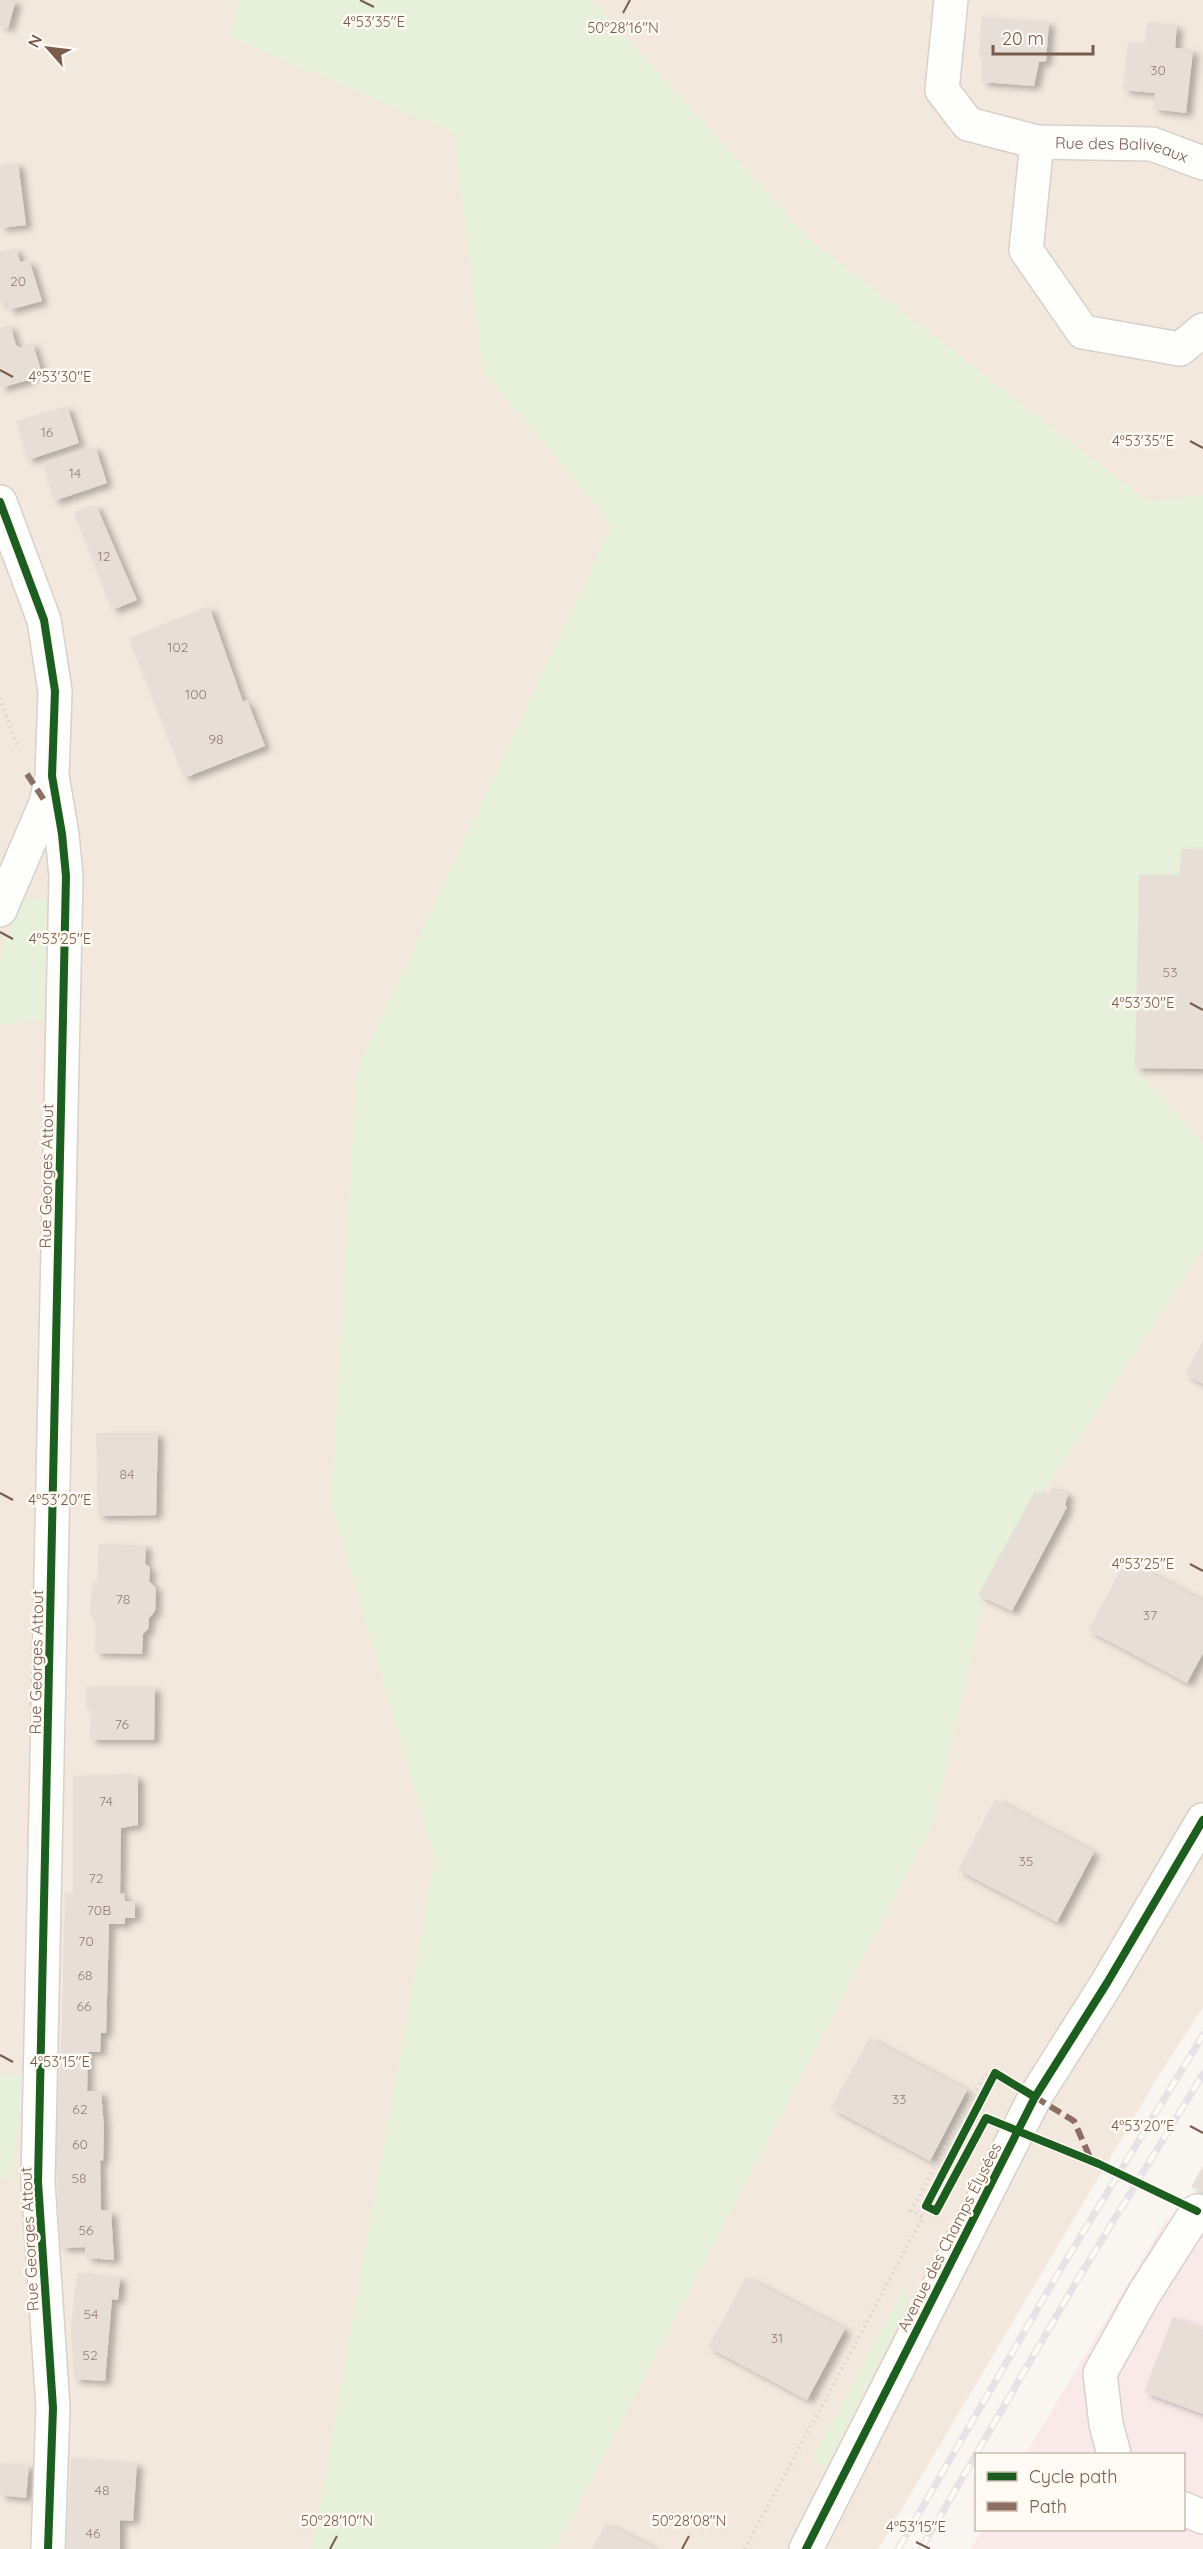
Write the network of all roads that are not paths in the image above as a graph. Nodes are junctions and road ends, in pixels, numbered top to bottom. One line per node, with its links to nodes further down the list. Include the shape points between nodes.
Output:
1 (951, 0): 2 (street, Rue des Baliveaux, via 942,90 968,124)
2 (1037, 142): 3 (street, Rue des Baliveaux, via 1152,144); 4 (street, Rue des Baliveaux, via 1026,250 1083,333 1180,349)
3 (1203, 163)
4 (1203, 330)
5 (0, 502): 6 (street, via 44,620 55,690)
6 (52, 776): 7 (street, via 46,803); 13 (street, Rue Georges Attout, via 66,876 38,2182 53,2408)
7 (0, 910)
8 (1203, 1820): 14 (street, Avenue des Champs Élysées, via 1035,2097)
9 (1200, 2212): 10 (street, via 1144,2294 1100,2373)
10 (1114, 2453)
11 (1185, 2510): 12 (street)
12 (1203, 2517)
13 (48, 2549)
14 (806, 2549)

